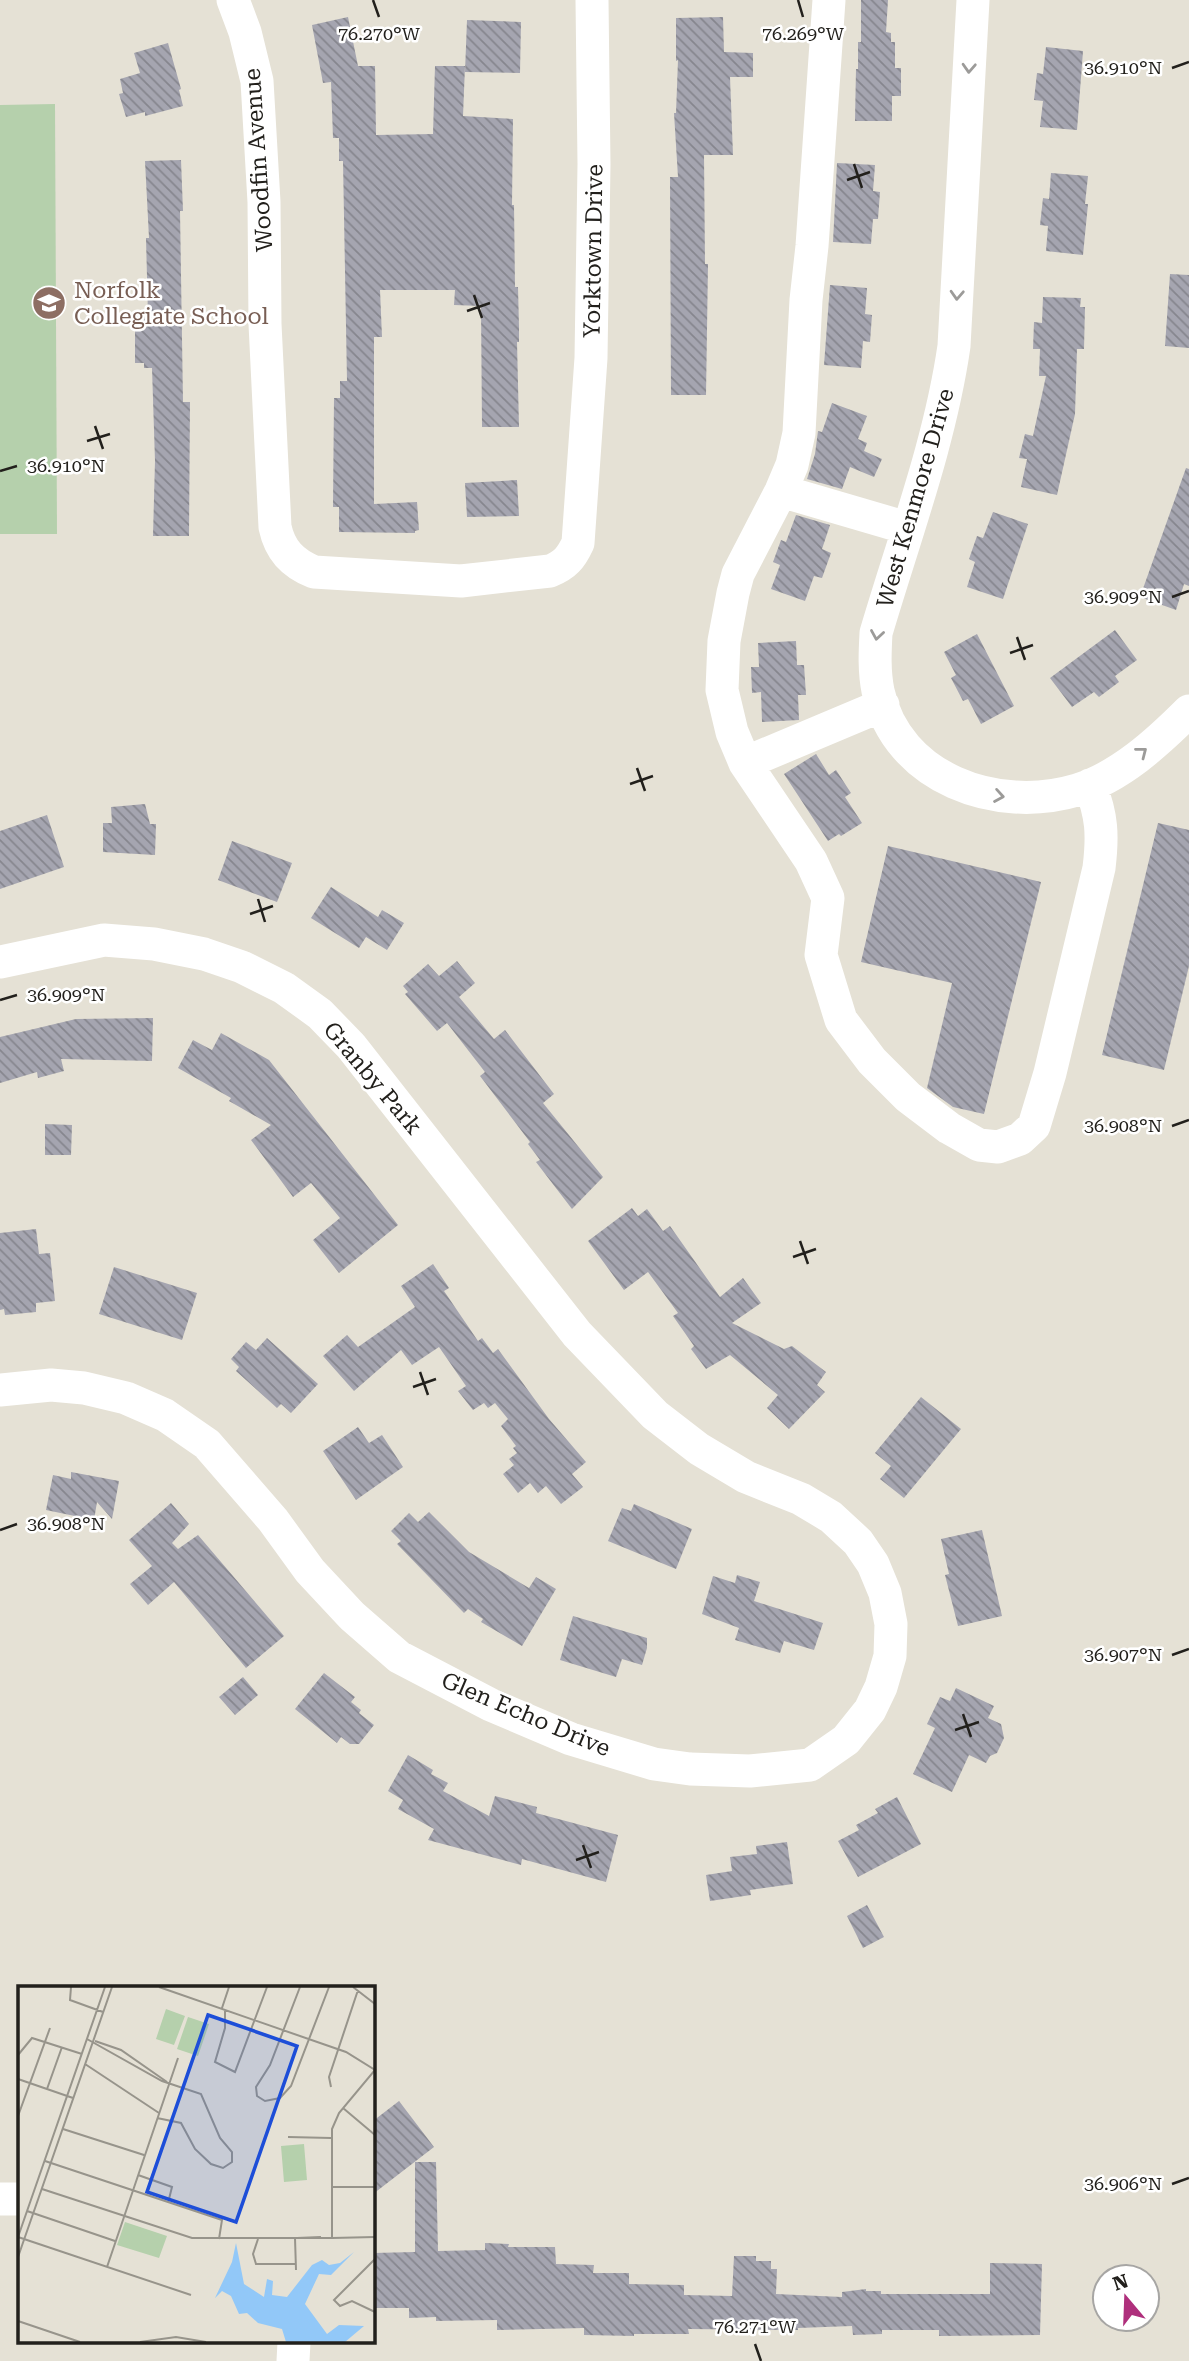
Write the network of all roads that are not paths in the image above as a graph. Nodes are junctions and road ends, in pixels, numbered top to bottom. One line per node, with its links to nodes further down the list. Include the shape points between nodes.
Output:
1 (233, 0): 6 (street, Woodfin Avenue, via 257,81 275,527 289,557 314,572 461,581 550,571 571,558 578,543)
2 (592, 0): 6 (street, Yorktown Drive, via 591,358)
3 (829, 0): 5 (street, via 799,433)
4 (973, 0): 7 (street, West Kenmore Drive, one-way to 7, via 954,346 932,453)
5 (781, 491): 7 (street); 10 (street, via 738,574 724,641 722,690)
6 (581, 502)
7 (907, 528): 8 (street, West Kenmore Drive, one-way to 8, via 876,633 874,663)
8 (883, 705): 10 (street); 11 (street, West Kenmore Drive, one-way to 11, via 902,742 919,760 974,792 1008,798 1043,797)
9 (1189, 711): 11 (street, West Kenmore Drive, one-way to 9, via 1120,769)
10 (745, 763): 11 (street, via 811,861 828,898 821,955 841,1020 872,1061 908,1097 979,1145 998,1147 1020,1139 1034,1126 1050,1073 1099,868 1103,838)
11 (1090, 785)
12 (0, 962): 13 (street, Granby Park, via 104,940 154,944 242,967 284,988 320,1014 351,1046)
13 (453, 1177): 14 (street, Glen Echo Drive, via 577,1334 655,1415 746,1477 801,1499 831,1517 873,1564 891,1624 890,1656 870,1710 827,1755 810,1765 750,1771 654,1764 571,1739 491,1705 399,1657 352,1616 207,1444 165,1415 126,1398 85,1388 51,1385)
14 (0, 1390)
15 (0, 2199): 16 (street)
16 (18, 2199)

